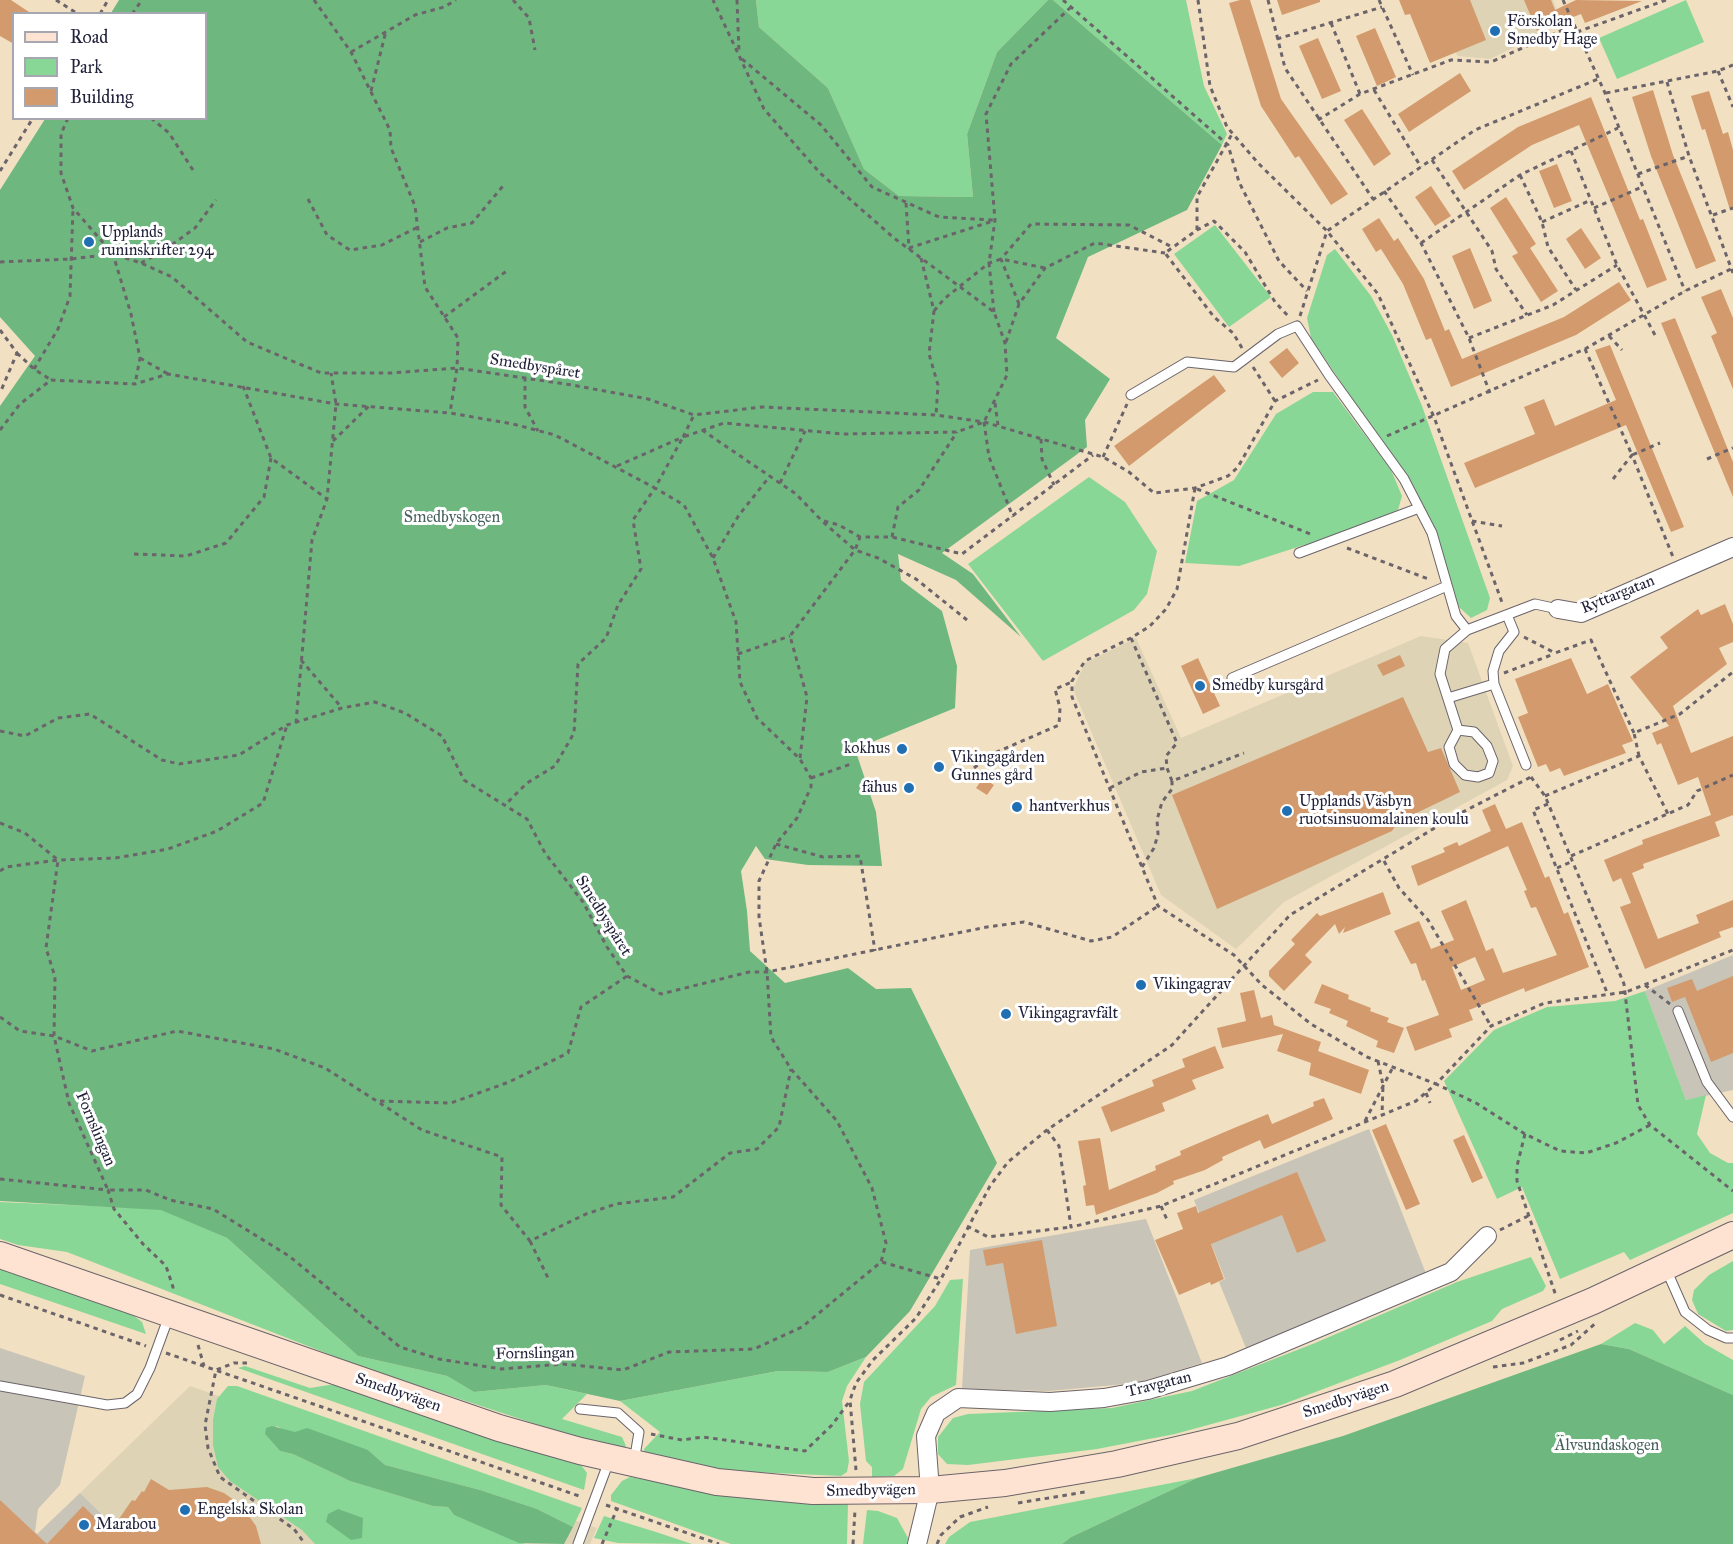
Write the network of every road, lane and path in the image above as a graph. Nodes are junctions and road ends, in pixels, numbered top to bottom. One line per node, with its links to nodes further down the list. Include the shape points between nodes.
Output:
1 (56, 0): 15 (path)
2 (314, 0): 22 (path)
3 (456, 0): 18 (path)
4 (513, 0): 21 (path, via 529,18)
5 (713, 0): 23 (path)
6 (737, 0): 23 (path)
7 (1063, 0): 13 (path)
8 (1198, 0): 39 (path, via 1210,86)
9 (1268, 0): 20 (path)
10 (1379, 0): 14 (path)
11 (1563, 0): 17 (path)
12 (1666, 0): 19 (path)
13 (1071, 7): 40 (path); 62 (path, via 1011,64 986,114)
14 (1382, 7): 16 (path); 26 (path)
15 (75, 12)
16 (1331, 23): 20 (path); 32 (path)
17 (1574, 25): 19 (path); 26 (path, via 1491,62 1451,60)
18 (386, 31): 22 (path); 30 (path)
19 (1577, 32): 27 (path)
20 (1277, 39): 37 (path, via 1286,68)
21 (535, 50)
22 (351, 52): 30 (path)
23 (740, 57): 56 (path, via 821,125 872,188); 69 (path, via 764,109 820,174)
24 (1733, 65): 25 (path)
25 (1718, 71): 28 (path); 33 (path)
26 (1413, 75): 29 (path)
27 (1598, 79): 31 (path); 43 (path, via 1475,130)
28 (1667, 82): 31 (path); 42 (path)
29 (1374, 90): 32 (path); 44 (path)
30 (371, 91): 64 (path, via 390,130 391,148 415,206)
31 (1605, 93): 38 (path)
32 (1360, 94): 37 (path)
33 (1733, 107)
34 (32, 120): 46 (path)
35 (67, 120): 57 (path, via 61,134 61,173)
36 (153, 120): 45 (path, via 169,133)
37 (1318, 120): 52 (path)
38 (1619, 128): 41 (path); 47 (path)
39 (1232, 134): 40 (path); 66 (path)
40 (1228, 145): 65 (path, via 1197,196); 85 (path, via 1239,182 1279,261)
41 (1571, 151): 48 (path); 55 (path)
42 (1689, 156): 47 (path); 61 (path)
43 (1432, 160): 44 (path); 60 (path)
44 (1421, 167): 51 (path)
45 (192, 170)
46 (0, 171)
47 (1638, 174): 50 (path)
48 (1520, 175): 60 (path); 63 (path)
49 (503, 186): 67 (path, via 472,224 447,228)
50 (1643, 187): 58 (path); 86 (path)
51 (1384, 191): 52 (path); 68 (path)
52 (1373, 199): 66 (path)
53 (216, 200): 77 (path, via 195,228)
54 (308, 200): 64 (path, via 327,235 350,250 382,246)
55 (1591, 200): 58 (path); 63 (path)
56 (906, 203): 62 (path, via 939,217); 69 (path)
57 (73, 208): 72 (path); 75 (path)
58 (1594, 208): 79 (path)
59 (1733, 208): 61 (path)
60 (1467, 212): 68 (path); 91 (path, via 1492,251 1496,269)
61 (1713, 215): 82 (path)
62 (995, 220): 69 (path); 78 (path)
63 (1542, 222): 84 (path, via 1548,247)
64 (418, 227): 67 (path)
65 (1197, 230): 70 (path); 93 (path, via 1214,221 1245,252 1275,302)
66 (1327, 231): 85 (path); 123 (path, via 1378,294)
67 (420, 242): 92 (path, via 425,287)
68 (1421, 243): 97 (path)
69 (909, 248): 73 (path)
70 (1173, 248): 71 (path); 74 (path, via 1129,225 1031,224)
71 (1165, 253): 80 (path, via 1095,243); 103 (path, via 1214,317 1233,333)
72 (113, 254): 75 (path); 77 (path, Smedbyspåret); 102 (path)
73 (921, 257): 83 (path); 88 (path)
74 (1001, 258): 78 (path); 80 (path); 87 (path)
75 (71, 260): 76 (path); 105 (path, via 70,296)
76 (0, 262)
77 (141, 263): 106 (path, Smedbyspåret, via 172,276 247,342 288,361)
78 (989, 263): 83 (path); 89 (path)
79 (1617, 265): 84 (path); 90 (path)
80 (1046, 268): 87 (path)
81 (508, 270): 92 (path)
82 (1732, 270): 86 (path)
83 (958, 288): 88 (path); 89 (path)
84 (1576, 290): 91 (path)
85 (1307, 291): 93 (path)
86 (1685, 291): 90 (path)
87 (1019, 304): 98 (path)
88 (934, 312): 122 (path, via 929,354 938,385)
89 (993, 312): 98 (path)
90 (1645, 313): 95 (path); 96 (path)
91 (1527, 315): 97 (path)
92 (444, 317): 104 (path, via 458,338)
93 (1297, 326): 103 (lane, via 1278,334); 108 (lane)
94 (0, 330): 101 (path)
95 (1655, 335)
96 (1609, 336): 99 (path); 100 (path)
97 (1469, 338): 114 (path)
98 (1005, 343): 116 (path, via 1008,375)
99 (1585, 349): 114 (path); 138 (path)
100 (1622, 350)
101 (18, 353): 105 (path); 113 (path)
102 (140, 358): 107 (path); 111 (path)
103 (1248, 359): 115 (lane, via 1234,366 1187,362); 117 (path)
104 (457, 368): 106 (path, Smedbyspåret); 109 (path, Smedbyspåret); 120 (path)
105 (34, 369): 110 (path)
106 (332, 373): 118 (path)
107 (168, 374): 111 (path); 112 (path)
108 (1329, 375): 117 (path); 133 (lane)
109 (525, 377): 121 (path, Smedbyspåret, via 648,399); 129 (path, via 525,407)
110 (51, 380): 111 (path); 126 (path, via 20,404)
111 (135, 384)
112 (243, 386): 118 (path); 140 (path)
113 (0, 393)
114 (1490, 393): 123 (path)
115 (1131, 395): 139 (path)
116 (994, 401): 124 (path); 125 (path)
117 (1275, 401): 148 (path, Smedbyspåret, via 1238,467 1228,476)
118 (336, 404): 119 (path); 134 (path)
119 (369, 406): 120 (path); 134 (path)
120 (450, 413): 129 (path)
121 (694, 415): 122 (path, Smedbyspåret, via 762,407); 131 (path)
122 (936, 415): 124 (path, Smedbyspåret)
123 (1434, 417): 133 (path); 153 (path)
124 (984, 422): 125 (path, Smedbyspåret); 130 (path); 151 (path, via 989,457)
125 (998, 425): 132 (path, Smedbyspåret)
126 (0, 430)
127 (702, 430): 128 (path, via 724,423); 131 (path); 143 (path)
128 (805, 430): 130 (path, via 843,434); 145 (path)
129 (538, 431): 142 (path, via 555,435)
130 (957, 432): 156 (path, via 919,490 898,507)
131 (683, 437): 142 (path); 147 (path)
132 (1041, 438): 137 (path, Smedbyspåret); 146 (path, via 1042,459)
133 (1377, 441): 150 (lane)
134 (332, 442): 149 (path)
135 (1660, 443): 138 (path)
136 (1733, 448): 141 (path)
137 (1093, 455): 139 (path, Smedbyspåret); 146 (path)
138 (1632, 456): 144 (path); 162 (path)
139 (1103, 457): 148 (path, Smedbyspåret, via 1154,493)
140 (271, 458): 149 (path); 159 (path, via 264,497 226,543 186,556)
141 (1707, 459)
142 (616, 467): 147 (path)
143 (770, 476): 145 (path); 161 (path, via 739,515)
144 (1613, 479)
145 (780, 483): 152 (path)
146 (1054, 485): 151 (path)
147 (655, 488): 161 (path, via 684,505); 200 (path, via 633,520 641,569 618,605 606,638 578,664 574,733 555,766 527,783)
148 (1195, 488): 170 (path, via 1178,589 1166,609)
149 (327, 499): 173 (path, via 312,540)
150 (1419, 508): 160 (lane); 163 (lane, via 1432,533)
151 (1013, 517): 156 (path, via 962,554)
152 (822, 521): 155 (path); 158 (path)
153 (1471, 521): 154 (path); 165 (path)
154 (1502, 526)
155 (860, 537): 156 (path); 158 (path)
156 (892, 537)
157 (1733, 548): 162 (street, Ryttargatan)
158 (855, 549): 166 (path, via 916,579); 169 (path)
159 (134, 554)
160 (1299, 554)
161 (713, 558): 172 (path, via 736,622)
162 (1679, 570): 164 (street, Ryttargatan, via 1581,613)
163 (1447, 586): 167 (lane, via 1456,616); 176 (lane)
164 (1558, 609): 165 (lane, Ryttargatan, via 1535,603)
165 (1507, 615): 167 (lane, Ryttargatan); 168 (lane)
166 (967, 620)
167 (1467, 630): 179 (lane, Ryttargatan, via 1445,649 1440,674)
168 (1514, 633): 171 (path); 174 (lane, via 1499,651)
169 (790, 636): 172 (path); 188 (path, via 807,697)
170 (1131, 638): 177 (path, via 1085,661); 192 (path, via 1177,743 1166,756)
171 (1555, 653): 174 (path, via 1502,674); 185 (path, via 1591,640)
172 (738, 654): 188 (path, via 740,682 757,717)
173 (301, 660): 180 (path); 181 (path)
174 (1493, 671): 178 (lane)
175 (1733, 672): 185 (path, via 1680,714)
176 (1232, 678)
177 (1072, 681): 191 (path, via 1055,689 1059,725 990,755); 197 (path, via 1072,697)
178 (1494, 684): 179 (lane); 190 (lane)
179 (1448, 698): 183 (lane, Ryttargatan)
180 (342, 708): 181 (path, Smedbyspåret); 200 (path, Smedbyspåret, via 375,702 405,712 442,736 464,780)
181 (296, 723): 182 (path, Smedbyspåret)
182 (287, 725): 184 (path, Smedbyspåret, via 239,755 179,764 162,760 90,714 58,718 25,736); 205 (path, via 263,803 217,831 168,849 115,858)
183 (1458, 730): 183 (lane, Ryttargatan, via 1449,747 1454,764 1465,775 1479,777 1489,773 1493,761 1487,746 1474,732)
184 (0, 731)
185 (1634, 733): 187 (path)
186 (1244, 753): 196 (path)
187 (1639, 756): 198 (path); 201 (path)
188 (800, 759): 195 (path)
189 (851, 764): 195 (path)
190 (1526, 765): 194 (path)
191 (974, 768)
192 (1167, 768): 196 (path); 197 (path, via 1142,772)
193 (1733, 775): 201 (path, via 1697,791 1688,806)
194 (1531, 777): 198 (path); 206 (path, via 1453,817)
195 (811, 778): 203 (path, via 811,788 797,818)
196 (1172, 781): 208 (path, via 1157,820 1154,848)
197 (1110, 788): 208 (path)
198 (1545, 796): 199 (path)
199 (1548, 804): 204 (path); 209 (path, via 1533,810)
200 (505, 805): 216 (path, Smedbyspåret, via 527,819 545,853 583,902)
201 (1668, 814): 204 (path)
202 (0, 824): 205 (path, via 25,832)
203 (776, 844): 213 (path, via 823,856 860,856); 215 (path, via 759,881 759,918)
204 (1571, 856): 207 (path)
205 (58, 860): 210 (path); 223 (path, Fornslingan, via 46,948 55,977)
206 (1384, 861): 214 (path, via 1290,915); 222 (path, via 1399,888 1428,920)
207 (1573, 861): 209 (path); 218 (path)
208 (1142, 867): 211 (path)
209 (1557, 868): 219 (path)
210 (0, 871)
211 (1158, 906): 213 (path, Smedbyspåret, via 1112,937 1091,941 1024,922); 214 (path)
212 (1733, 950): 217 (path)
213 (874, 951): 215 (path, Smedbyspåret)
214 (1244, 964): 224 (path, via 1262,985 1311,1024); 236 (path, via 1172,1045)
215 (767, 972): 216 (path, Smedbyspåret, via 749,972 661,994); 226 (path, via 771,1037)
216 (627, 976): 230 (path, via 581,1007 568,1053 509,1082 451,1103)
217 (1645, 985): 218 (path); 220 (path)
218 (1626, 992): 219 (path); 235 (path, via 1638,1105)
219 (1608, 995): 222 (path, via 1545,1002)
220 (1678, 1011): 233 (lane, via 1707,1082)
221 (0, 1017): 223 (path, via 20,1031)
222 (1491, 1026): 227 (path)
223 (54, 1036): 230 (path, via 92,1051 177,1031 274,1049 325,1068); 239 (path, Fornslingan, via 69,1103)
224 (1378, 1061): 225 (path); 228 (path)
225 (1393, 1067): 227 (path); 228 (path)
226 (791, 1069): 248 (path, via 779,1127 757,1149 730,1153 673,1197 616,1204); 250 (path, via 837,1121 872,1188 886,1244)
227 (1436, 1084): 229 (path); 237 (path)
228 (1383, 1085): 232 (path); 234 (path)
229 (1426, 1093): 231 (path); 232 (path)
230 (378, 1101): 248 (path, via 422,1130 502,1157 501,1205)
231 (1430, 1103)
232 (1382, 1115): 234 (path)
233 (1733, 1117)
234 (1364, 1123): 241 (path)
235 (1650, 1125): 237 (path, via 1586,1153 1560,1151); 240 (path)
236 (1047, 1130): 244 (path, via 1008,1162); 245 (path, via 1059,1146)
237 (1526, 1134): 242 (path, via 1517,1180)
238 (0, 1179): 239 (path)
239 (108, 1190): 250 (path, Fornslingan, via 146,1190 170,1200 213,1209 289,1256 400,1347 440,1359 501,1369 563,1364 623,1370 669,1352 754,1349 802,1327); 256 (path, via 114,1209 166,1266 173,1287)
240 (1733, 1191)
241 (1161, 1206): 243 (path); 245 (path)
242 (1528, 1216): 247 (path); 254 (path, via 1556,1296)
243 (1168, 1222)
244 (968, 1226): 245 (path, via 988,1236); 253 (path)
245 (1071, 1227)
246 (1733, 1234): 251 (street, Smedbyvägen)
247 (1487, 1236): 267 (street, Travgatan, via 1451,1272 1228,1366 1148,1390 1104,1398 1050,1402 958,1398 936,1413 926,1436)
248 (530, 1241): 252 (path)
249 (0, 1255): 256 (street, Smedbyvägen)
250 (881, 1262): 253 (path)
251 (1666, 1269): 257 (lane, via 1685,1312 1708,1330); 267 (street, Smedbyvägen, via 1395,1384 1238,1436 1117,1464 1005,1483)
252 (548, 1278)
253 (940, 1279): 262 (path, via 916,1318 873,1360 856,1383)
254 (1566, 1292)
255 (0, 1295): 258 (path)
256 (170, 1307): 258 (lane); 265 (street, Smedbyvägen, via 499,1428)
257 (1733, 1338)
258 (158, 1350): 260 (path); 261 (lane, via 137,1394 124,1403 107,1405)
259 (253, 1365): 260 (path, via 234,1364)
260 (216, 1370): 268 (path); 271 (path, via 205,1425 214,1467 229,1486 294,1529)
261 (0, 1386)
262 (850, 1400): 264 (path, via 832,1425 805,1451 703,1437 682,1440); 266 (path)
263 (580, 1408): 264 (lane, via 618,1413)
264 (639, 1431): 265 (lane)
265 (621, 1461): 267 (street, Smedbyvägen, via 717,1482 813,1491); 268 (lane)
266 (857, 1478)
267 (930, 1490): 276 (street, Travgatan)
268 (595, 1501): 270 (path); 272 (lane)
269 (855, 1506): 275 (path)
270 (617, 1509): 273 (path); 274 (path)
271 (306, 1544)
272 (578, 1544)
273 (602, 1544)
274 (719, 1544)
275 (853, 1544)
276 (917, 1544)

